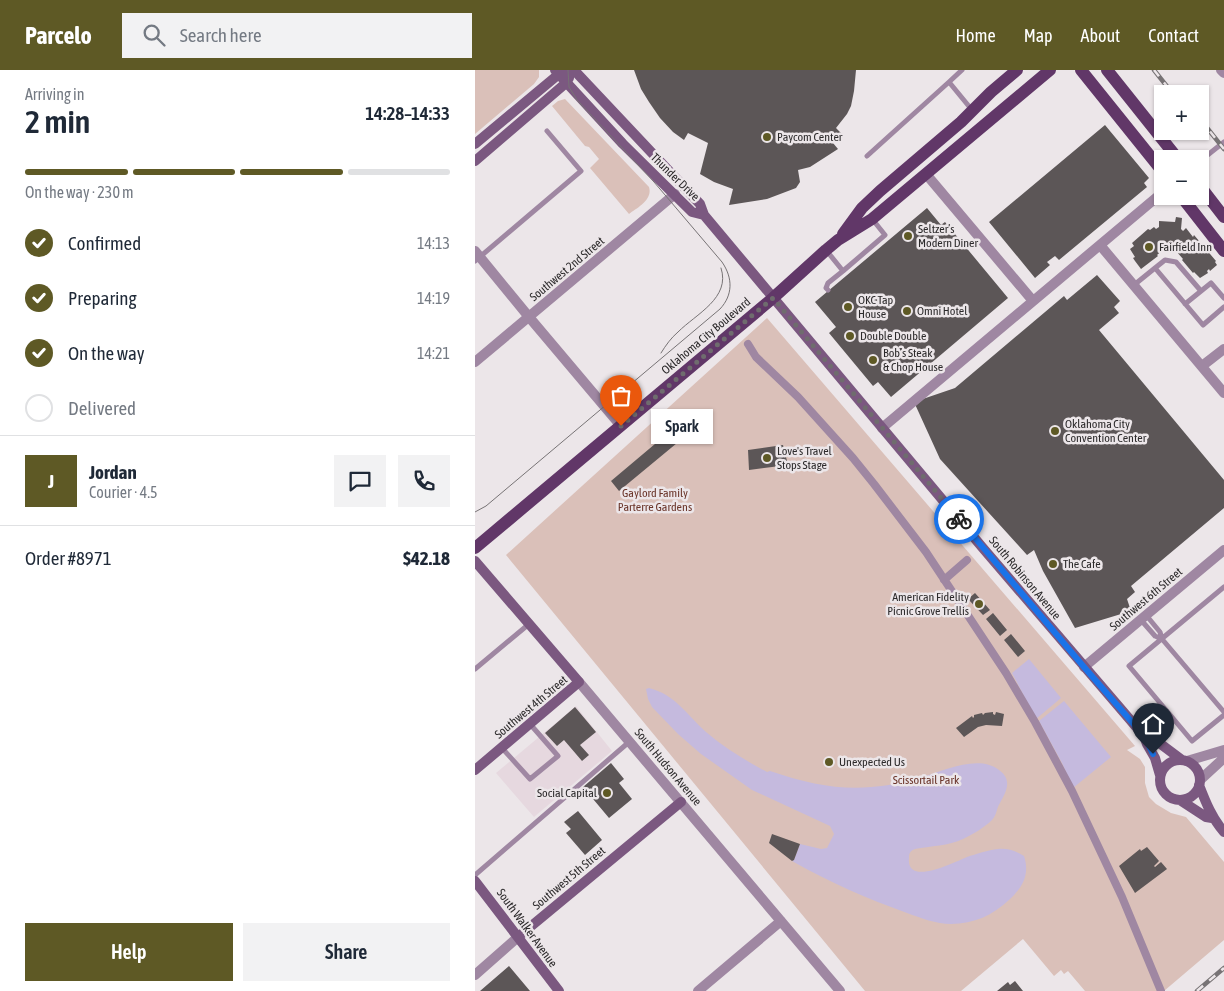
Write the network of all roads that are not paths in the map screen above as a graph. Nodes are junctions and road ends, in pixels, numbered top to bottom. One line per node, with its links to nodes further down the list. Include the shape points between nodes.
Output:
1 (572, 70): 8 (main road); 11 (main road); 26 (main road, Thunder Drive, via 700,204)
2 (962, 70): 10 (lane)
3 (1017, 70): 12 (main road, Oklahoma City Boulevard)
4 (1050, 70): 21 (main road, Oklahoma City Boulevard)
5 (1081, 70): 20 (main road)
6 (1107, 70): 16 (main road)
7 (1221, 70): 9 (street)
8 (557, 72): 11 (main road, Thunder Drive); 15 (main road)
9 (1224, 73)
10 (949, 82): 12 (lane); 18 (lane)
11 (566, 83): 19 (main road); 22 (main road, Thunder Drive)
12 (973, 111): 29 (main road, Oklahoma City Boulevard, via 862,208)
13 (547, 130): 33 (lane, via 581,171)
14 (1224, 142): 17 (lane)
15 (475, 144)
16 (1171, 150)
17 (1209, 154)
18 (867, 156)
19 (475, 160)
20 (1154, 161)
21 (926, 174): 28 (main road, Oklahoma City Boulevard); 41 (street)
22 (675, 194): 26 (main road, Thunder Drive, via 692,212); 44 (street, Southwest 2nd Street)
23 (1209, 197): 27 (main road)
24 (1154, 200): 30 (street)
25 (1188, 205): 32 (main road)
26 (704, 215): 39 (main road, Thunder Drive)
27 (1224, 216)
28 (872, 219): 29 (main road, Oklahoma City Boulevard); 35 (lane, via 885,235)
29 (838, 240): 31 (main road, Oklahoma City Boulevard)
30 (1100, 245): 36 (street); 41 (street)
31 (826, 250): 35 (lane); 39 (main road, Oklahoma City Boulevard)
32 (1224, 250)
33 (477, 256): 44 (street)
34 (1155, 268): 36 (lane); 38 (lane, via 1165,260 1176,262); 42 (lane)
35 (843, 271): 37 (lane, via 828,283)
36 (1134, 285): 48 (street)
37 (828, 290)
38 (1201, 291): 40 (lane, via 1211,282); 42 (lane)
39 (773, 298): 50 (main road, Oklahoma City Boulevard); 51 (main road, South Robinson Avenue)
40 (1224, 298)
41 (1033, 302): 51 (street)
42 (1185, 304): 43 (lane, via 1203,325)
43 (1224, 307)
44 (529, 317): 47 (street, Southwest 2nd Street); 50 (street)
45 (748, 344): 56 (street, via 756,357 798,397 853,458)
46 (1224, 349): 48 (street)
47 (475, 362)
48 (1202, 366): 49 (street)
49 (1224, 393)
50 (621, 426): 52 (main road, Oklahoma City Boulevard)
51 (882, 428): 61 (main road, South Robinson Avenue)
52 (475, 548)
53 (1224, 550): 58 (street, Southwest 6th Street)
54 (967, 560): 56 (street)
55 (475, 561): 59 (main road, South Hudson Avenue)
56 (944, 580): 84 (street, via 1006,673 1072,791)
57 (1224, 588): 60 (lane)
58 (1143, 617): 60 (lane, via 1155,636); 61 (street, Southwest 6th Street)
59 (529, 624): 62 (lane); 63 (main road, South Hudson Avenue)
60 (1162, 639): 64 (lane); 64 (lane, via 1129,666 1192,741)
61 (1084, 667): 66 (main road, South Robinson Avenue)
62 (475, 668)
63 (579, 682): 65 (main road, Southwest 4th Street); 67 (street, South Hudson Avenue)
64 (1224, 714)
65 (530, 724): 68 (main road, Southwest 4th Street); 68 (lane, via 558,756 530,779)
66 (1144, 736): 71 (main road, South Robinson Avenue, via 1153,738); 73 (main road, South Robinson Avenue)
67 (629, 741): 76 (street, South Hudson Avenue); 79 (lane)
68 (502, 747): 72 (main road, Southwest 4th Street)
69 (1224, 750): 71 (street)
70 (1224, 758): 74 (street)
71 (1184, 760): 73 (main road, via 1167,764); 74 (main road, via 1197,768)
72 (475, 770)
73 (1160, 775): 75 (main road, via 1164,792)
74 (1199, 783): 75 (main road, via 1192,795); 77 (main road)
75 (1180, 800): 77 (main road)
76 (681, 802): 81 (street, South Hudson Avenue); 82 (main road, Southwest 5th Street)
77 (1212, 818): 78 (main road)
78 (1224, 832)
79 (475, 875)
80 (475, 881): 82 (main road, South Walker Avenue)
81 (781, 921): 86 (street); 87 (street, South Hudson Avenue)
82 (518, 937): 83 (street, Southwest 5th Street); 85 (main road, South Walker Avenue)
83 (475, 975)
84 (1161, 990)
85 (559, 991)
86 (699, 991)
87 (840, 991)

